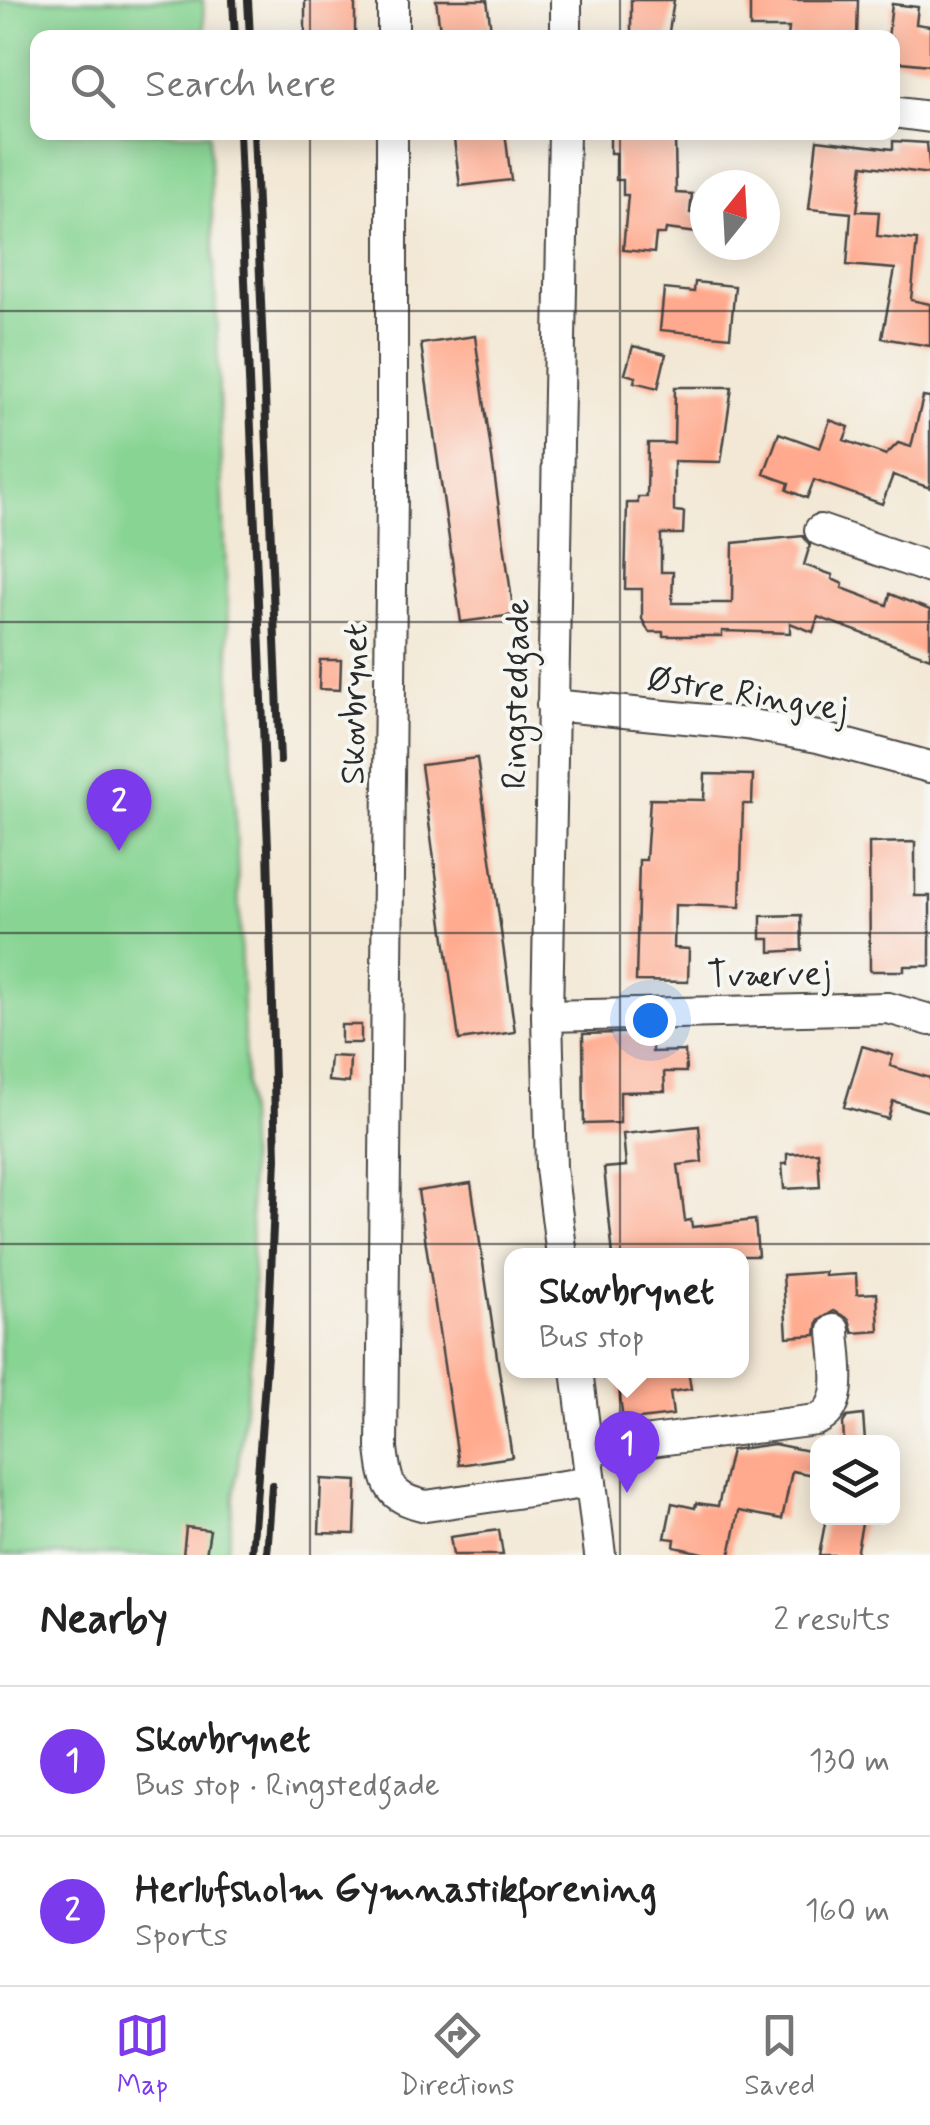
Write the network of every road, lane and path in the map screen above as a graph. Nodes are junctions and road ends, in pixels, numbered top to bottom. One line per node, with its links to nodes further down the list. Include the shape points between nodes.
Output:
1 (392, 0): 3 (street)
2 (566, 0): 4 (street)
3 (392, 30)
4 (566, 30)
5 (900, 113): 6 (street)
6 (930, 117)
7 (392, 140): 19 (street, Skovbrynet, via 385,1473 394,1494 426,1506)
8 (564, 140): 11 (street, Ringstedgade)
9 (820, 530): 10 (street)
10 (930, 568)
11 (552, 704): 12 (street, Østre Ringvej, via 747,724); 13 (street, Ringstedgade)
12 (930, 767)
13 (547, 1016): 14 (street, Tværvej, via 888,1008); 15 (street, Ringstedgade, via 551,1168)
14 (930, 1020)
15 (561, 1248)
16 (834, 1330): 18 (street, via 835,1405 826,1416)
17 (578, 1378): 18 (street)
18 (588, 1449): 19 (street)
19 (591, 1482): 20 (street)
20 (600, 1555)

